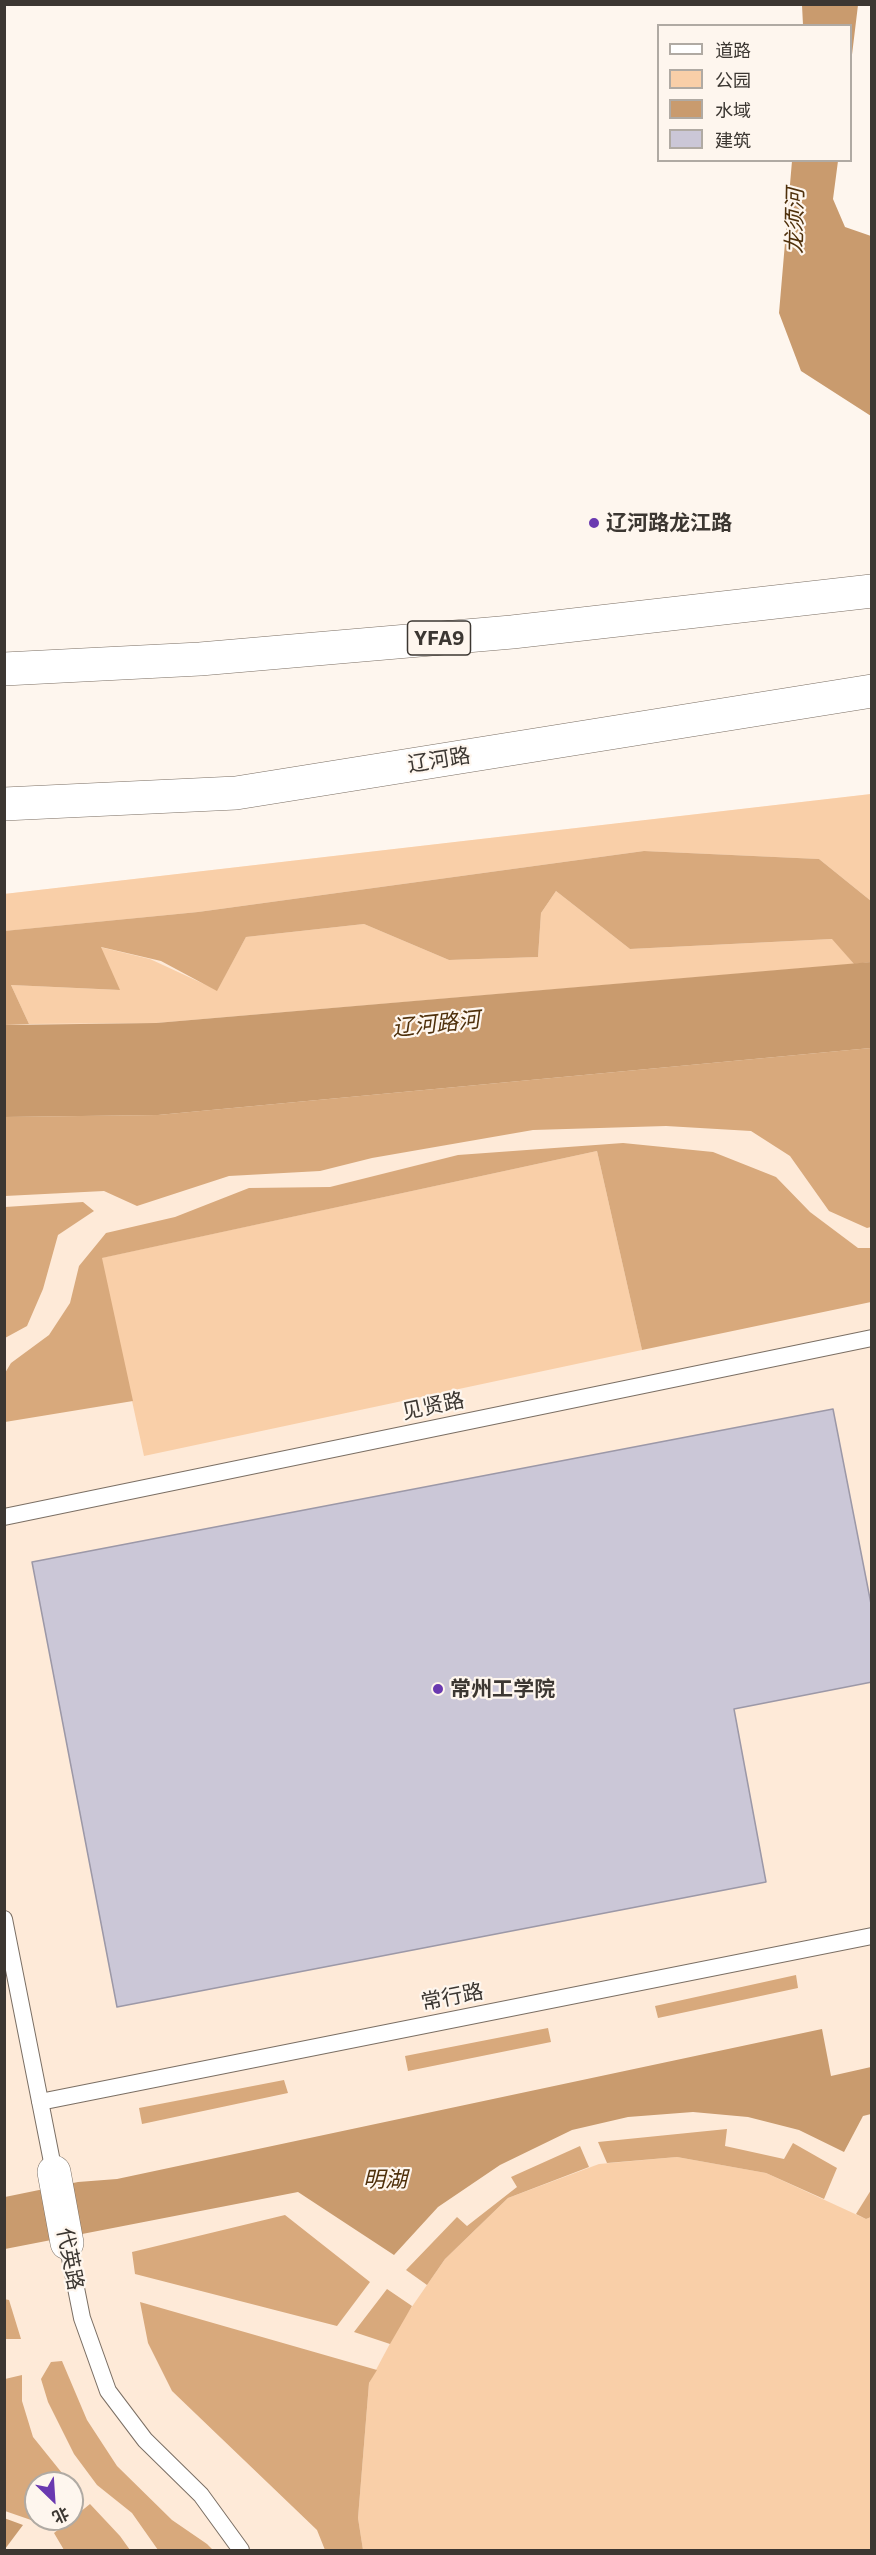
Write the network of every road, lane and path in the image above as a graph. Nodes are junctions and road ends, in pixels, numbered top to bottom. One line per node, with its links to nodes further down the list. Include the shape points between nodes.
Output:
1 (872, 576): 3 (main road)
2 (872, 591): 3 (main road, YFA9)
3 (741, 606): 4 (main road, YFA9, via 512,632 223,657)
4 (4, 669)
5 (872, 691): 7 (main road, 辽河路)
6 (872, 706): 7 (main road)
7 (755, 710): 8 (main road, 辽河路, via 236,793)
8 (4, 804)
9 (872, 1338): 10 (lane, 见贤路)
10 (4, 1517)
11 (4, 1919): 13 (lane, 代英路)
12 (872, 1936): 13 (lane, 常行路)
13 (40, 2102): 14 (lane, 代英路)
14 (54, 2172): 15 (main road, 代英路)
15 (67, 2243): 16 (lane, 代英路, via 82,2318 108,2391 145,2440 201,2495)
16 (241, 2550)

